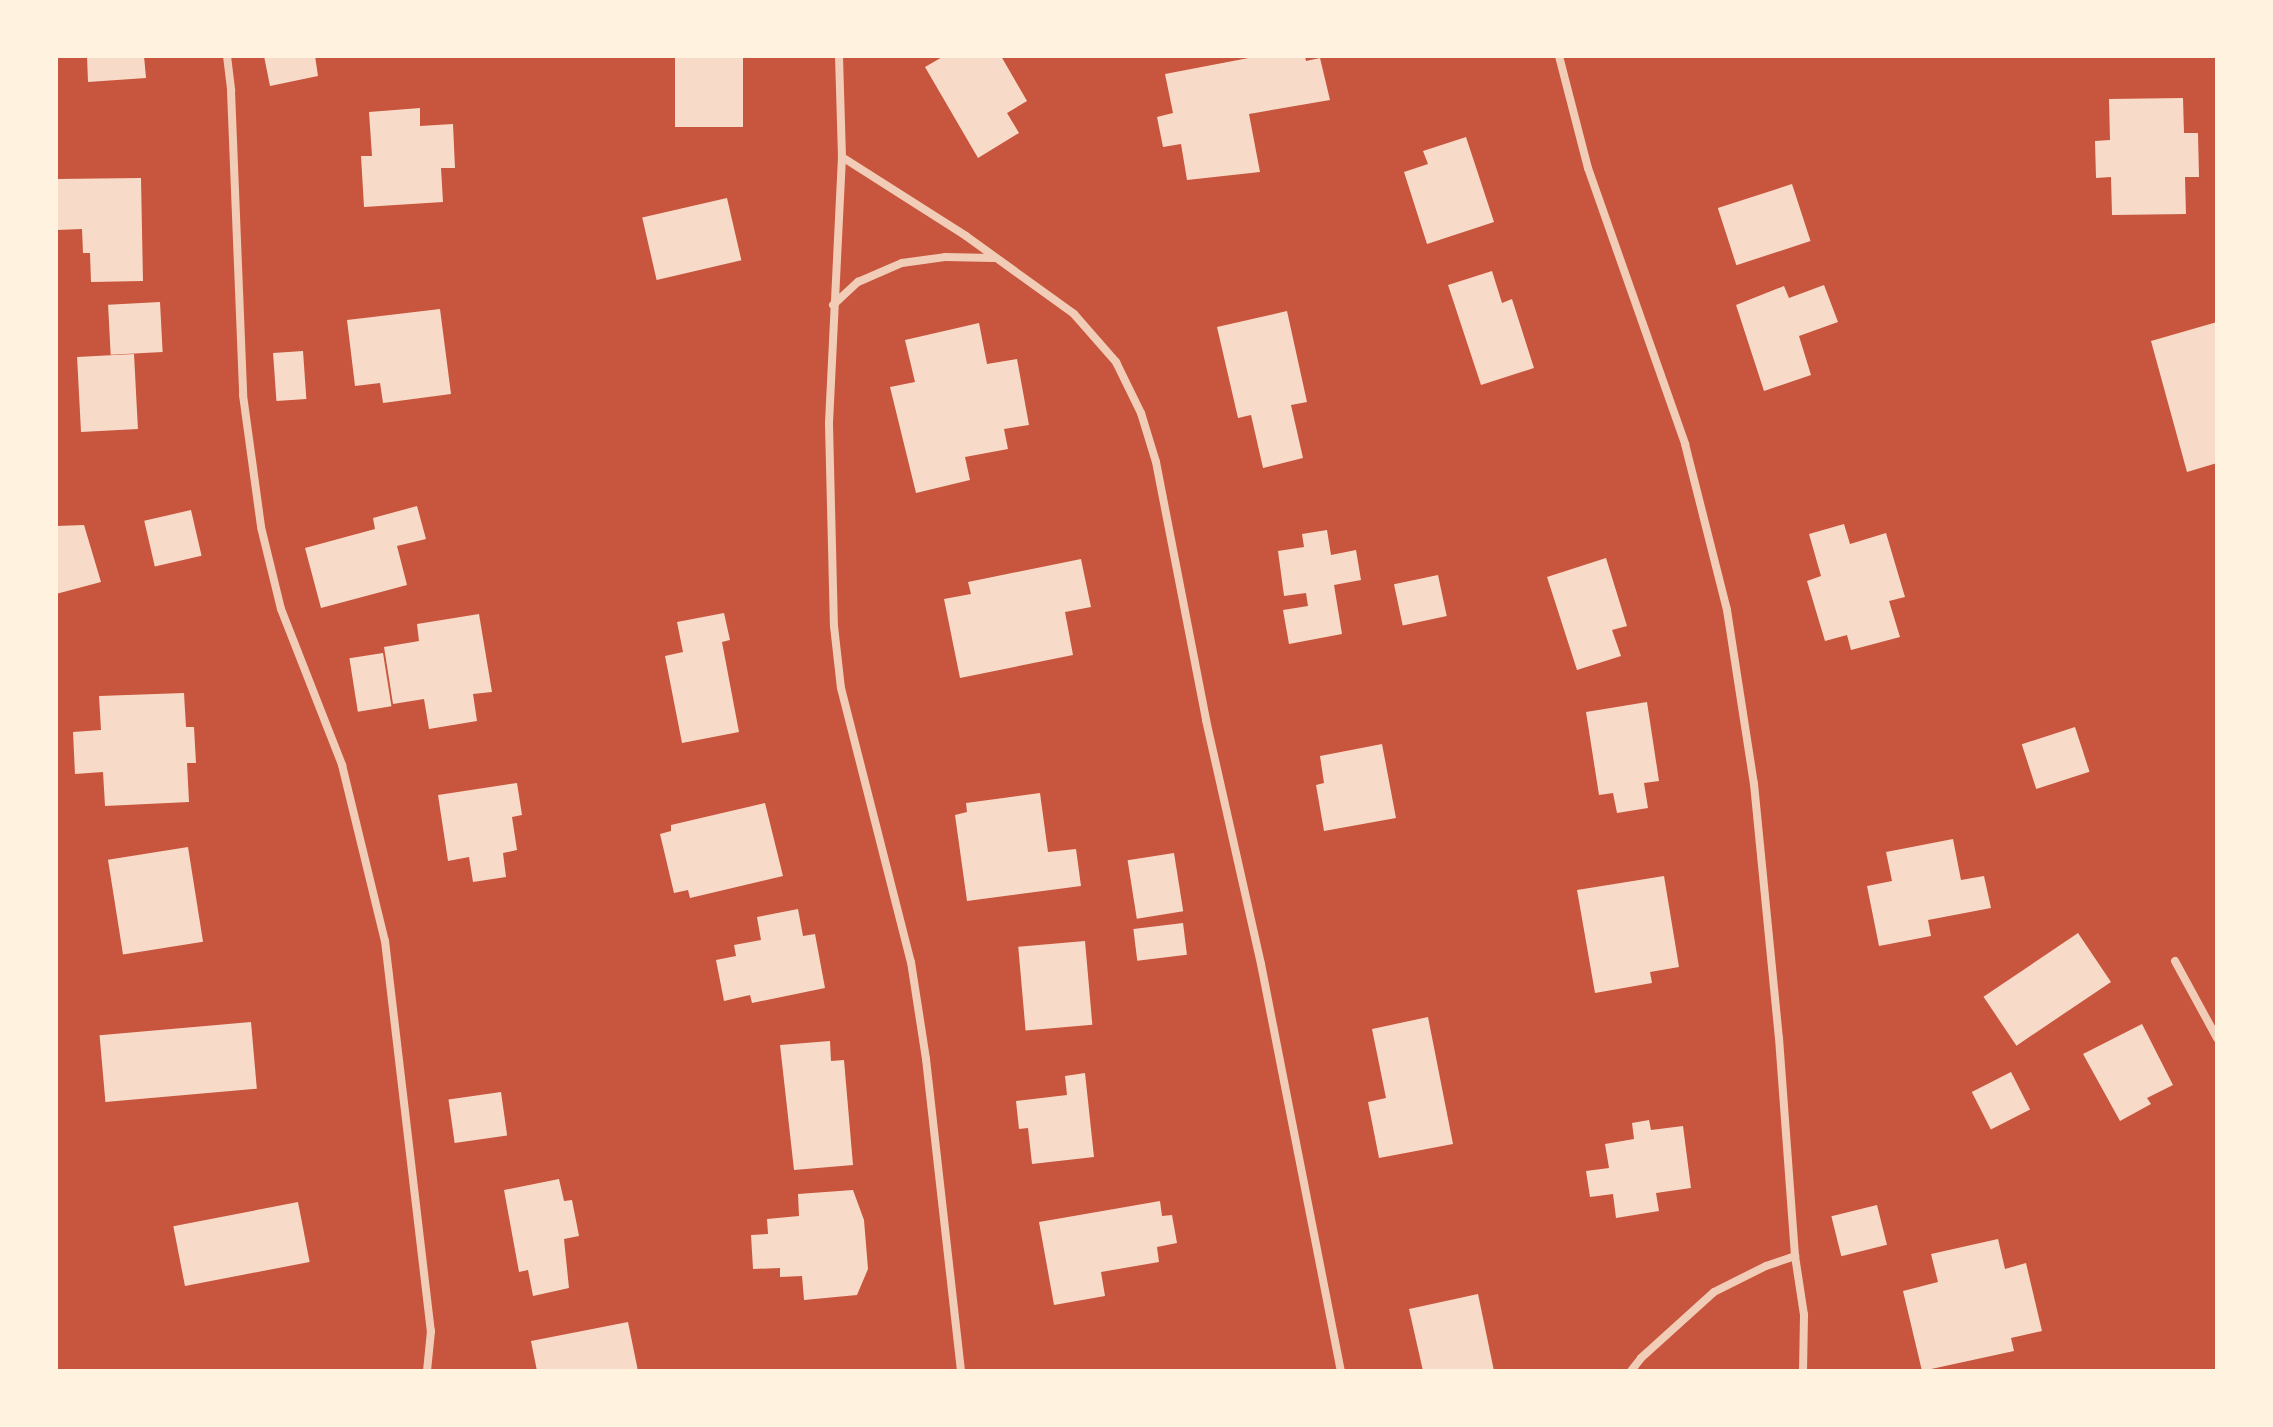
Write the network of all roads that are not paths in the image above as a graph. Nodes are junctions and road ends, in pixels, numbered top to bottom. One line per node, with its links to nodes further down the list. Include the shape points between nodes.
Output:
1 (227, 56): 10 (street, via 243,395 261,527 281,609 342,765 385,941 431,1331)
2 (839, 56): 4 (street)
3 (1559, 56): 9 (street, via 1588,168 1685,444 1727,610 1754,784)
4 (842, 157): 5 (street); 6 (street)
5 (996, 258): 6 (street, via 902,263 858,282); 12 (street, via 1074,314 1116,362 1141,413 1156,462 1261,964)
6 (833, 306): 11 (street, via 829,471 841,688 911,962)
7 (2175, 961): 8 (street)
8 (2217, 1038)
9 (1795, 1256): 13 (street, via 1714,1292); 14 (street, via 1804,1315)
10 (427, 1371)
11 (961, 1371)
12 (1341, 1371)
13 (1631, 1371)
14 (1803, 1371)

